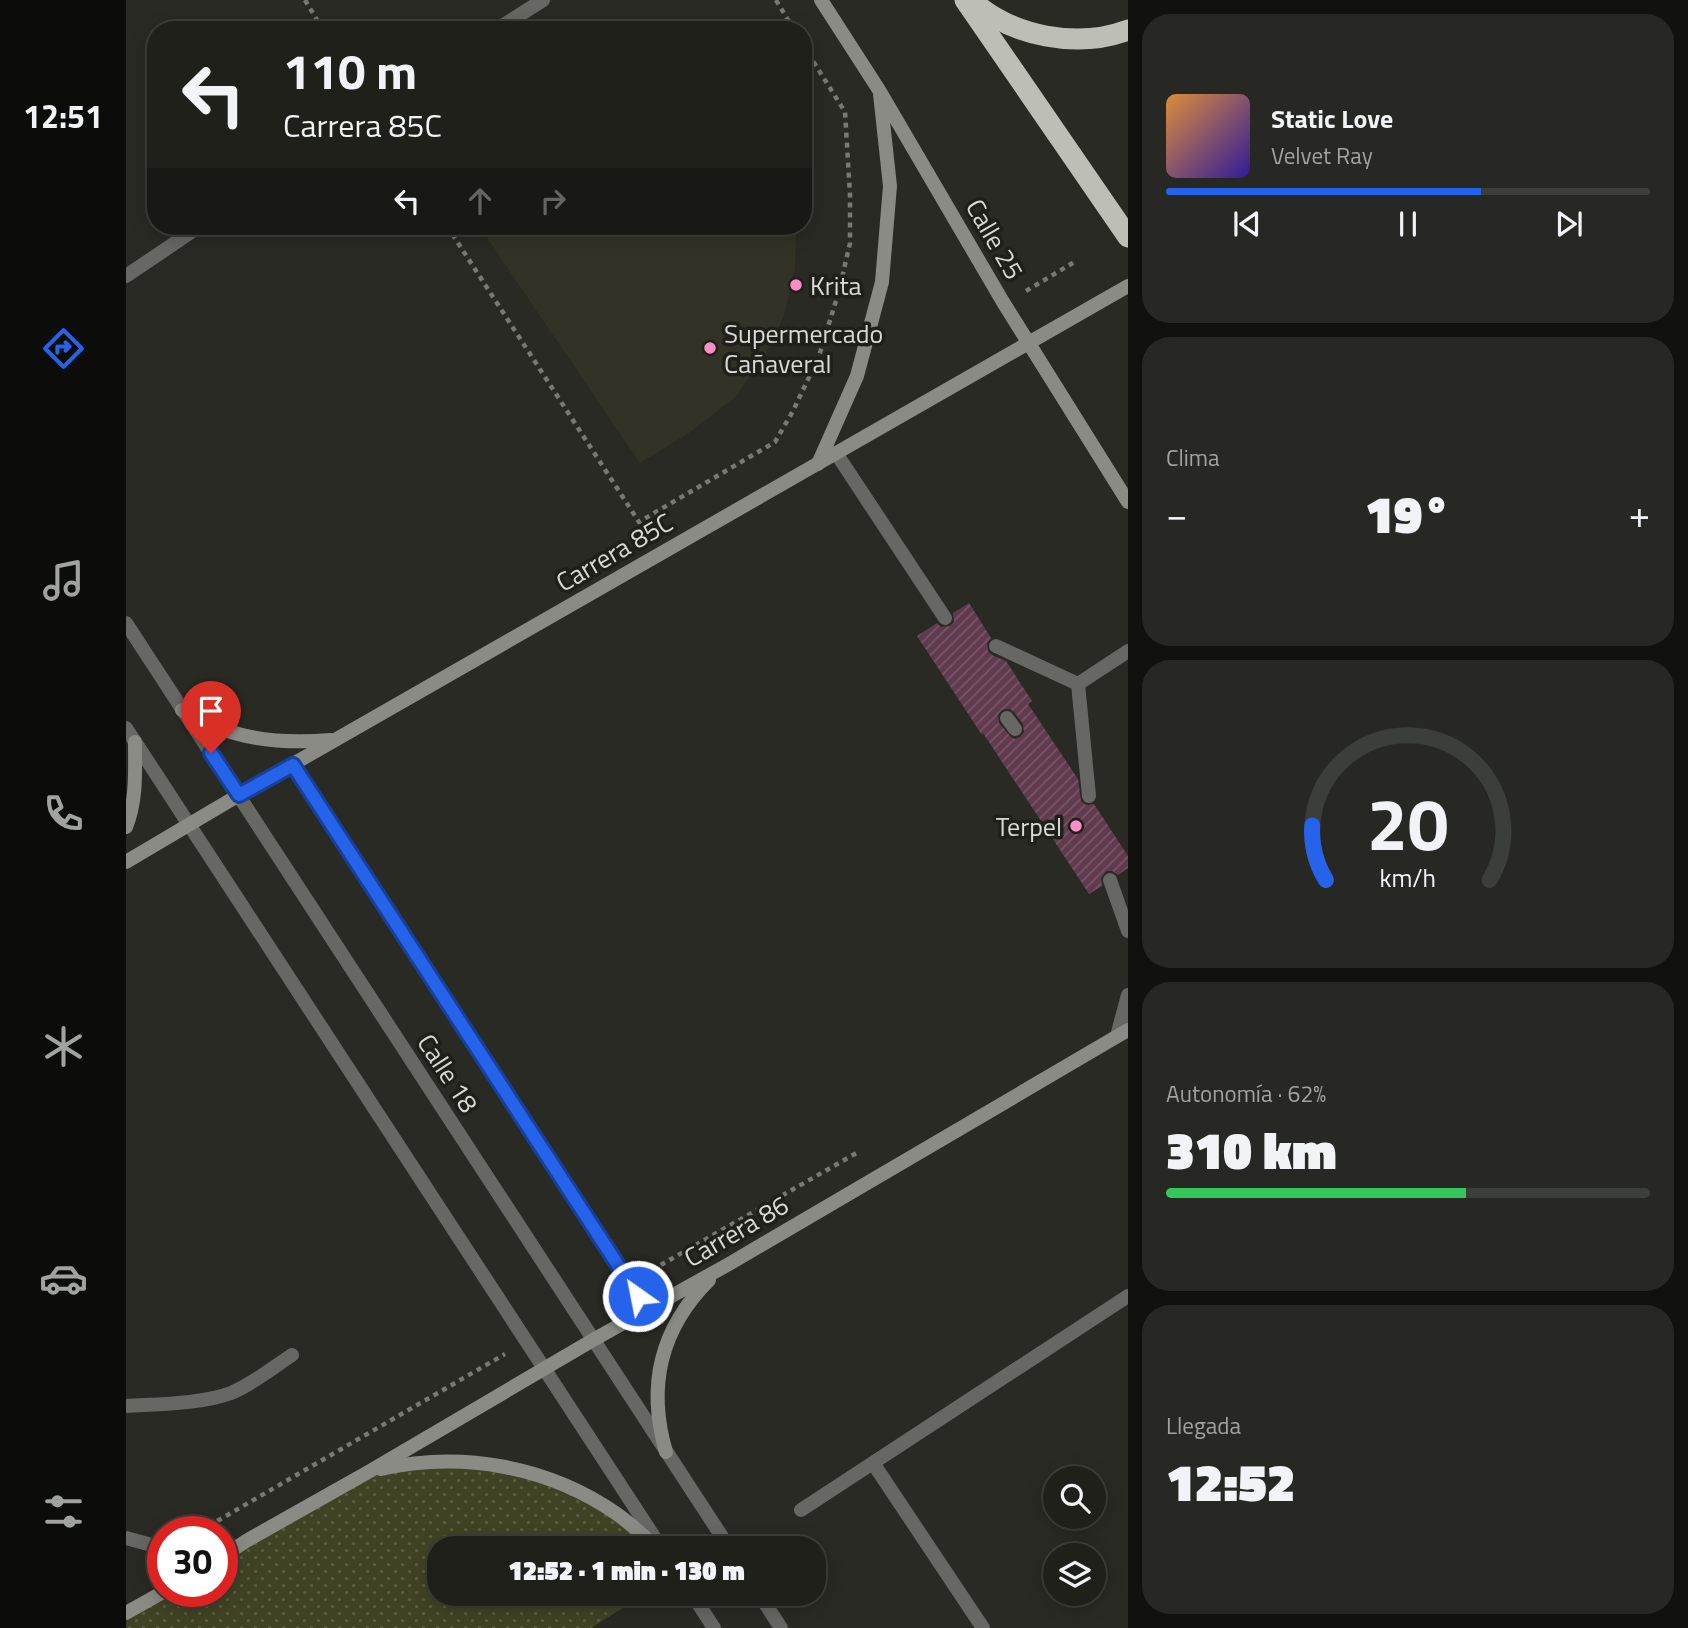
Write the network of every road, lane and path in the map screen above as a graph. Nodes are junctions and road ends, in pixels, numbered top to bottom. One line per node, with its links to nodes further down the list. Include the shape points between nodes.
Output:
1 (305, 0): 7 (path)
2 (543, 0): 8 (street)
3 (776, 0): 9 (path)
4 (821, 0): 12 (street, Calle 25)
5 (965, 0): 15 (highway)
6 (971, 0): 10 (highway, via 999,19 1046,36 1097,38)
7 (318, 21)
8 (510, 21)
9 (789, 21)
10 (1128, 30)
11 (812, 59): 14 (path, via 845,112 850,195 850,243 819,356 775,442 639,522)
12 (879, 90): 20 (street, Calle 25); 22 (street, via 890,186 883,282 857,376)
13 (187, 235): 17 (street)
14 (453, 235)
15 (1128, 237)
16 (1076, 261): 19 (path)
17 (126, 276)
18 (1128, 286): 20 (street, Carrera 85C)
19 (1026, 291)
20 (1028, 343): 21 (street, Carrera 85C); 23 (street, Calle 25)
21 (836, 453): 22 (street, Carrera 85C); 24 (street)
22 (818, 464): 31 (street, Carrera 85C)
23 (1128, 502)
24 (945, 618)
25 (126, 623): 29 (street, Calle 18)
26 (996, 646): 28 (street)
27 (1128, 652): 28 (street)
28 (1079, 684): 35 (street)
29 (182, 710): 31 (street, via 256,738); 34 (street, Calle 18)
30 (126, 728): 32 (street)
31 (336, 740): 33 (street, Carrera 85C)
32 (135, 742): 36 (street); 37 (street, via 136,777)
33 (293, 765): 34 (street, Carrera 85C); 45 (street, Calle 18)
34 (239, 795): 36 (street, Carrera 85C); 48 (street, Calle 18)
35 (1089, 796)
36 (188, 824): 38 (street, Carrera 85C); 49 (street)
37 (126, 827)
38 (126, 862)
39 (1110, 880): 40 (street)
40 (1128, 931)
41 (1128, 995): 42 (street)
42 (1123, 1033): 44 (street, Carrera 86)
43 (860, 1151): 45 (path)
44 (729, 1264): 47 (street, Carrera 86); 53 (street, via 690,1301 666,1348 657,1410)
45 (629, 1282): 47 (street, Calle 18)
46 (1128, 1296): 54 (street)
47 (647, 1310): 48 (street, Carrera 86)
48 (593, 1340): 51 (street, Carrera 86); 53 (street, Calle 18)
49 (527, 1341): 51 (street); 57 (path)
50 (292, 1355): 52 (street, via 230,1393)
51 (544, 1369): 55 (street, Carrera 86); 59 (street)
52 (126, 1406)
53 (666, 1452): 60 (street, Calle 18)
54 (873, 1463): 56 (street); 70 (street)
55 (370, 1471): 58 (street, via 455,1461 512,1468 592,1499); 63 (street, Carrera 86)
56 (801, 1510)
57 (226, 1516)
58 (644, 1536)
59 (652, 1536)
60 (721, 1536)
61 (126, 1538): 62 (street)
62 (147, 1544)
63 (238, 1546)
64 (147, 1600): 67 (street)
65 (700, 1606): 68 (street)
66 (767, 1606): 69 (street)
67 (126, 1612)
68 (714, 1628)
69 (781, 1628)
70 (983, 1628)

